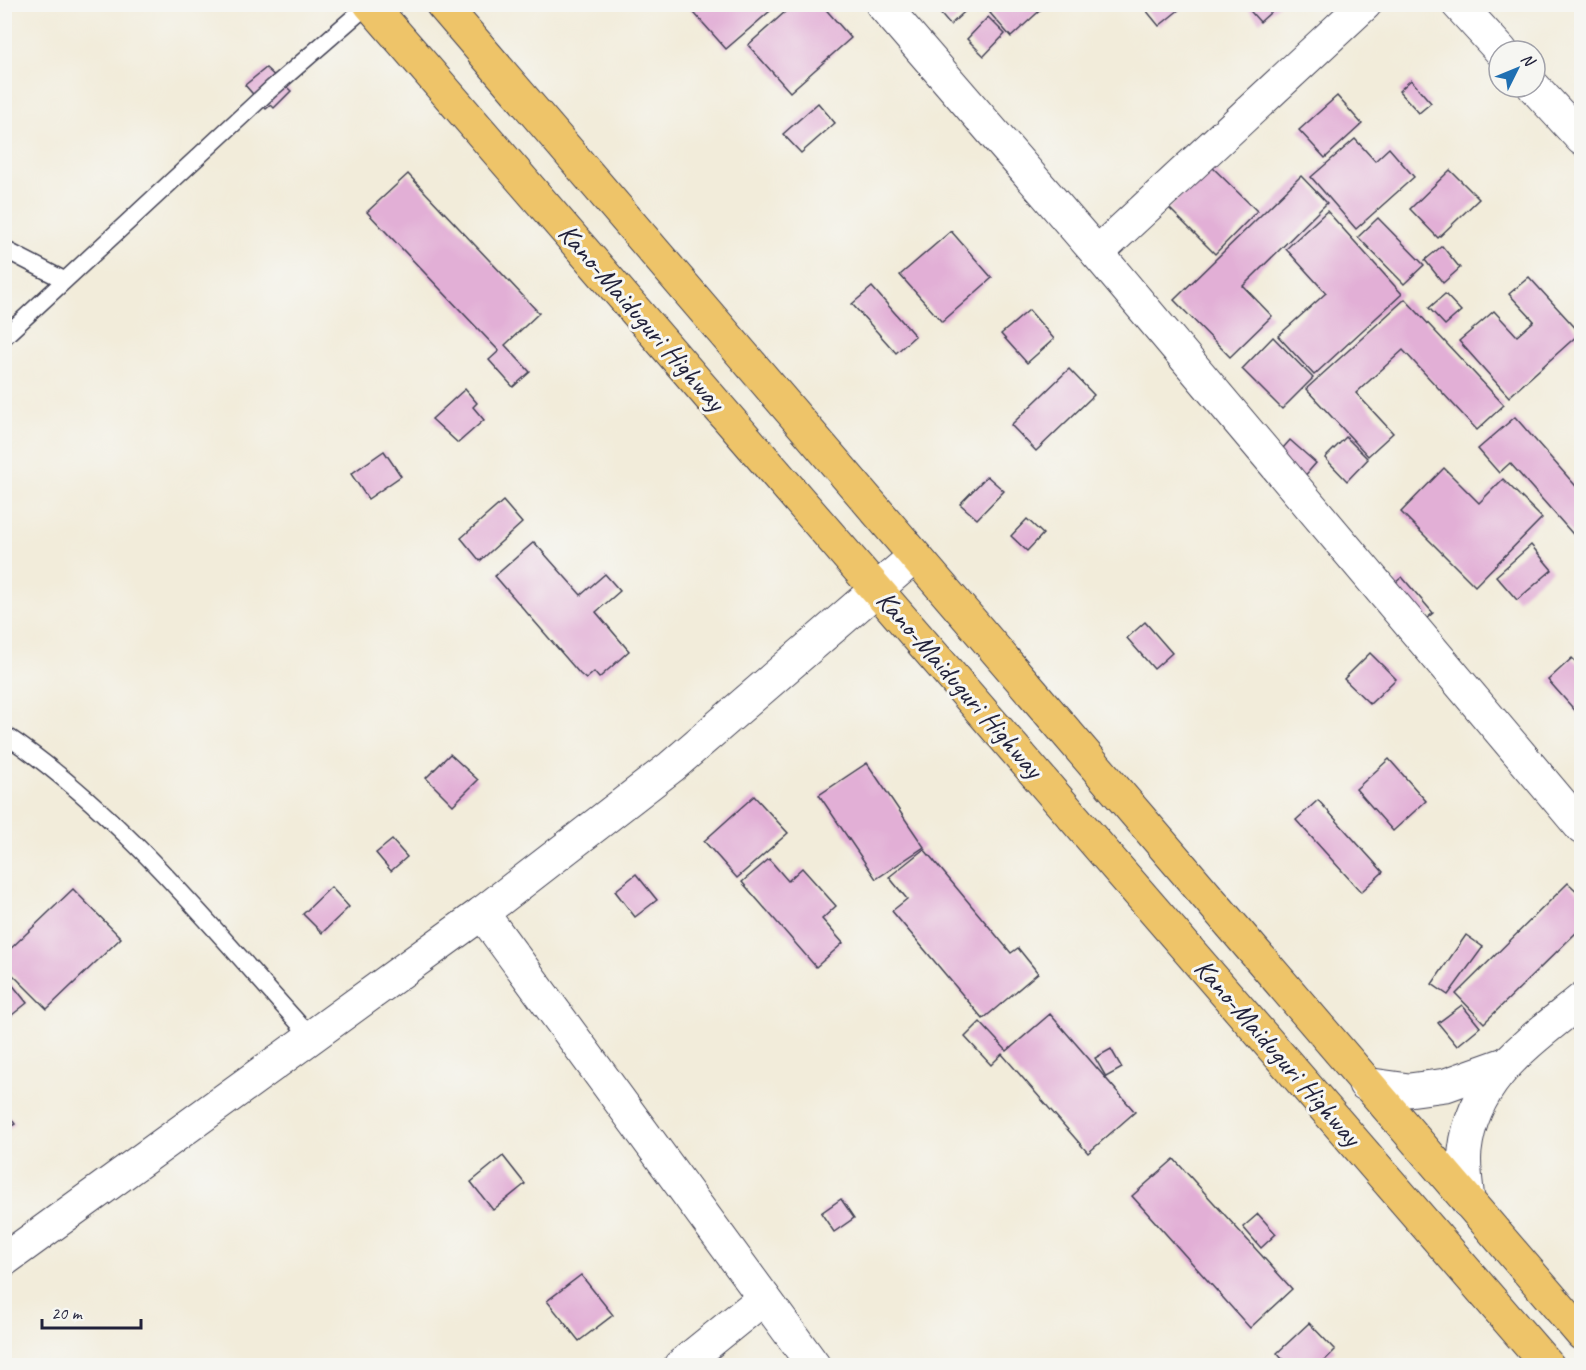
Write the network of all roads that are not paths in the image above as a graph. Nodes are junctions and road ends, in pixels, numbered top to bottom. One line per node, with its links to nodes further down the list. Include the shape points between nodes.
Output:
1 (370, 4): 11 (lane, via 270,90); 14 (highway, Kano-Maiduguri Highway)
2 (442, 4): 13 (highway, Kano-Maiduguri Highway)
3 (882, 4): 10 (street)
4 (1365, 4): 10 (street)
5 (1458, 4): 6 (street)
6 (1490, 39)
7 (1545, 99): 8 (street)
8 (1581, 139)
9 (4, 249): 11 (lane)
10 (1096, 253): 16 (street)
11 (64, 280): 12 (lane)
12 (4, 337)
13 (914, 557): 14 (street); 21 (highway, Kano-Maiduguri Highway)
14 (877, 588): 17 (street, via 671,767); 28 (highway, Kano-Maiduguri Highway)
15 (4, 734): 19 (lane, via 93,805 153,864)
16 (1581, 828)
17 (482, 913): 19 (street); 24 (street)
18 (1581, 999): 20 (street)
19 (311, 1038): 23 (street)
20 (1502, 1065): 21 (street, via 1446,1085 1408,1090); 22 (street, via 1475,1107 1465,1152)
21 (1365, 1084): 22 (highway, Kano-Maiduguri Highway)
22 (1467, 1202): 25 (highway, Kano-Maiduguri Highway)
23 (4, 1260)
24 (764, 1298): 26 (street); 27 (street)
25 (1581, 1334)
26 (680, 1365)
27 (814, 1365)
28 (1548, 1365)

